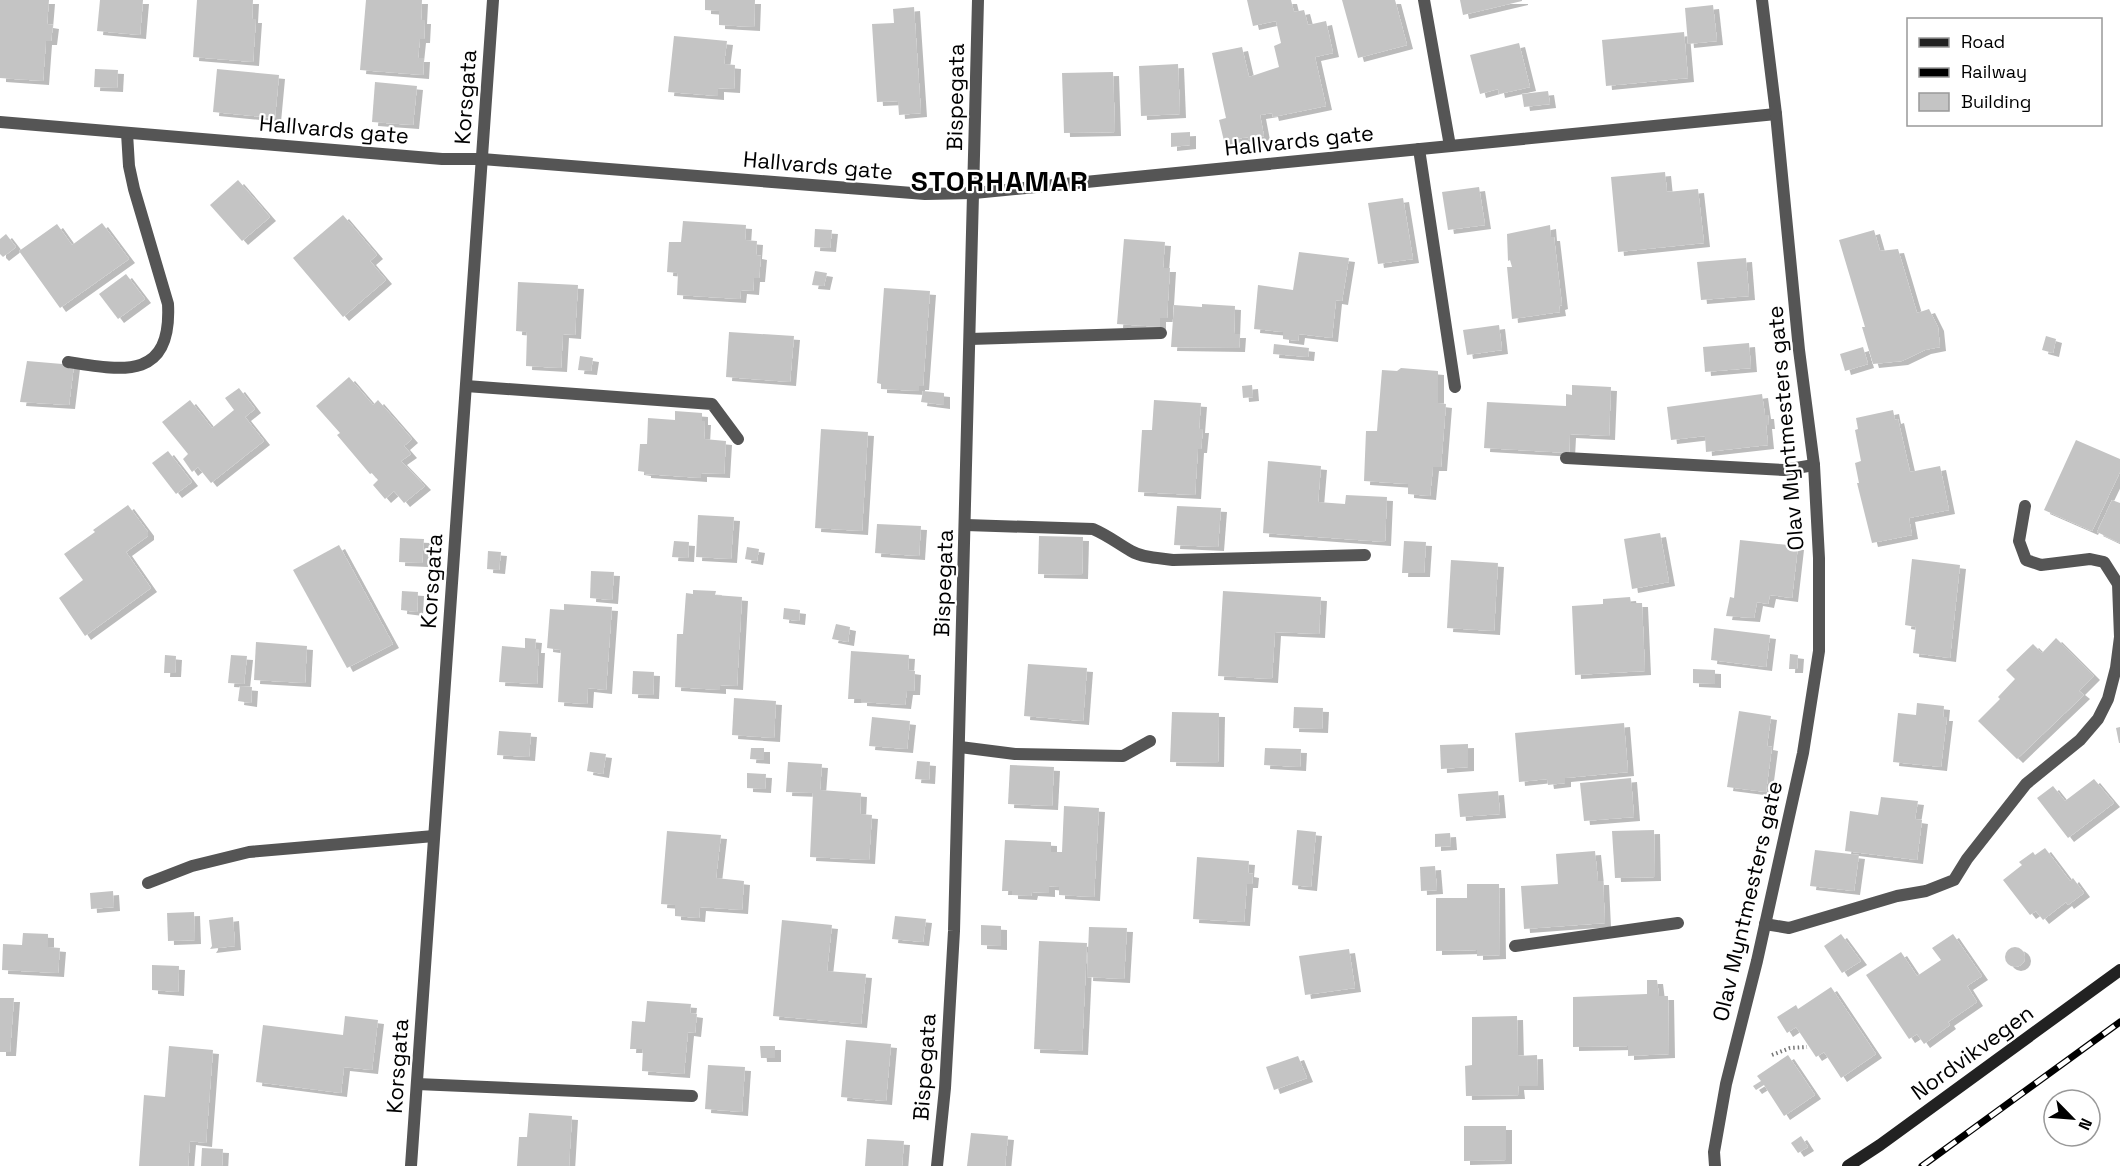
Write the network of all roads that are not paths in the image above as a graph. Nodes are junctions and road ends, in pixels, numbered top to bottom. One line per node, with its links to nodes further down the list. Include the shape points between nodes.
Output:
1 (493, 0): 10 (street, Korsgata)
2 (978, 0): 11 (street, Bispegata)
3 (1424, 0): 8 (street)
4 (1762, 0): 5 (street, Olav Myntmesters gate)
5 (1776, 114): 8 (street, Hallvards gate); 19 (street, Olav Myntmesters gate)
6 (0, 122): 7 (street, Hallvards gate)
7 (127, 133): 10 (street, Hallvards gate); 14 (street, via 134,189 168,304 169,323 160,351 142,366 111,369)
8 (1450, 146): 9 (street, Hallvards gate)
9 (1419, 149): 11 (street, Hallvards gate); 16 (street)
10 (482, 159): 11 (street, Hallvards gate, via 925,194); 15 (street, Korsgata)
11 (975, 194): 13 (street, Bispegata)
12 (1161, 333): 13 (street)
13 (970, 339): 21 (street, Bispegata)
14 (68, 362)
15 (466, 386): 17 (street, via 712,404); 25 (street, Korsgata)
16 (1455, 387)
17 (738, 439)
18 (1566, 458): 19 (street, via 1784,470)
19 (1814, 465): 28 (street, Olav Myntmesters gate, via 1819,651 1803,753)
20 (2025, 506): 28 (street, via 2019,541 2026,560 2041,565 2090,559 2104,562 2118,584 2120,637 2116,668 2098,719 2080,740 2026,784 1954,880 1789,928)
21 (966, 525): 22 (street, via 1093,529 1131,551 1173,560); 24 (street, Bispegata)
22 (1365, 555)
23 (1150, 741): 24 (street, via 1123,756 1015,754)
24 (960, 747): 34 (street, Bispegata, via 945,1088)
25 (434, 836): 26 (street, via 249,852 192,866); 31 (street, Korsgata)
26 (148, 883)
27 (1678, 923): 29 (street)
28 (1765, 924): 35 (street, Olav Myntmesters gate, via 1726,1084)
29 (1515, 946)
30 (2120, 970): 36 (main road, Nordvikvegen)
31 (417, 1084): 32 (street); 33 (street, Korsgata)
32 (692, 1096)
33 (411, 1166)
34 (937, 1166)
35 (1715, 1166)
36 (1848, 1166)

